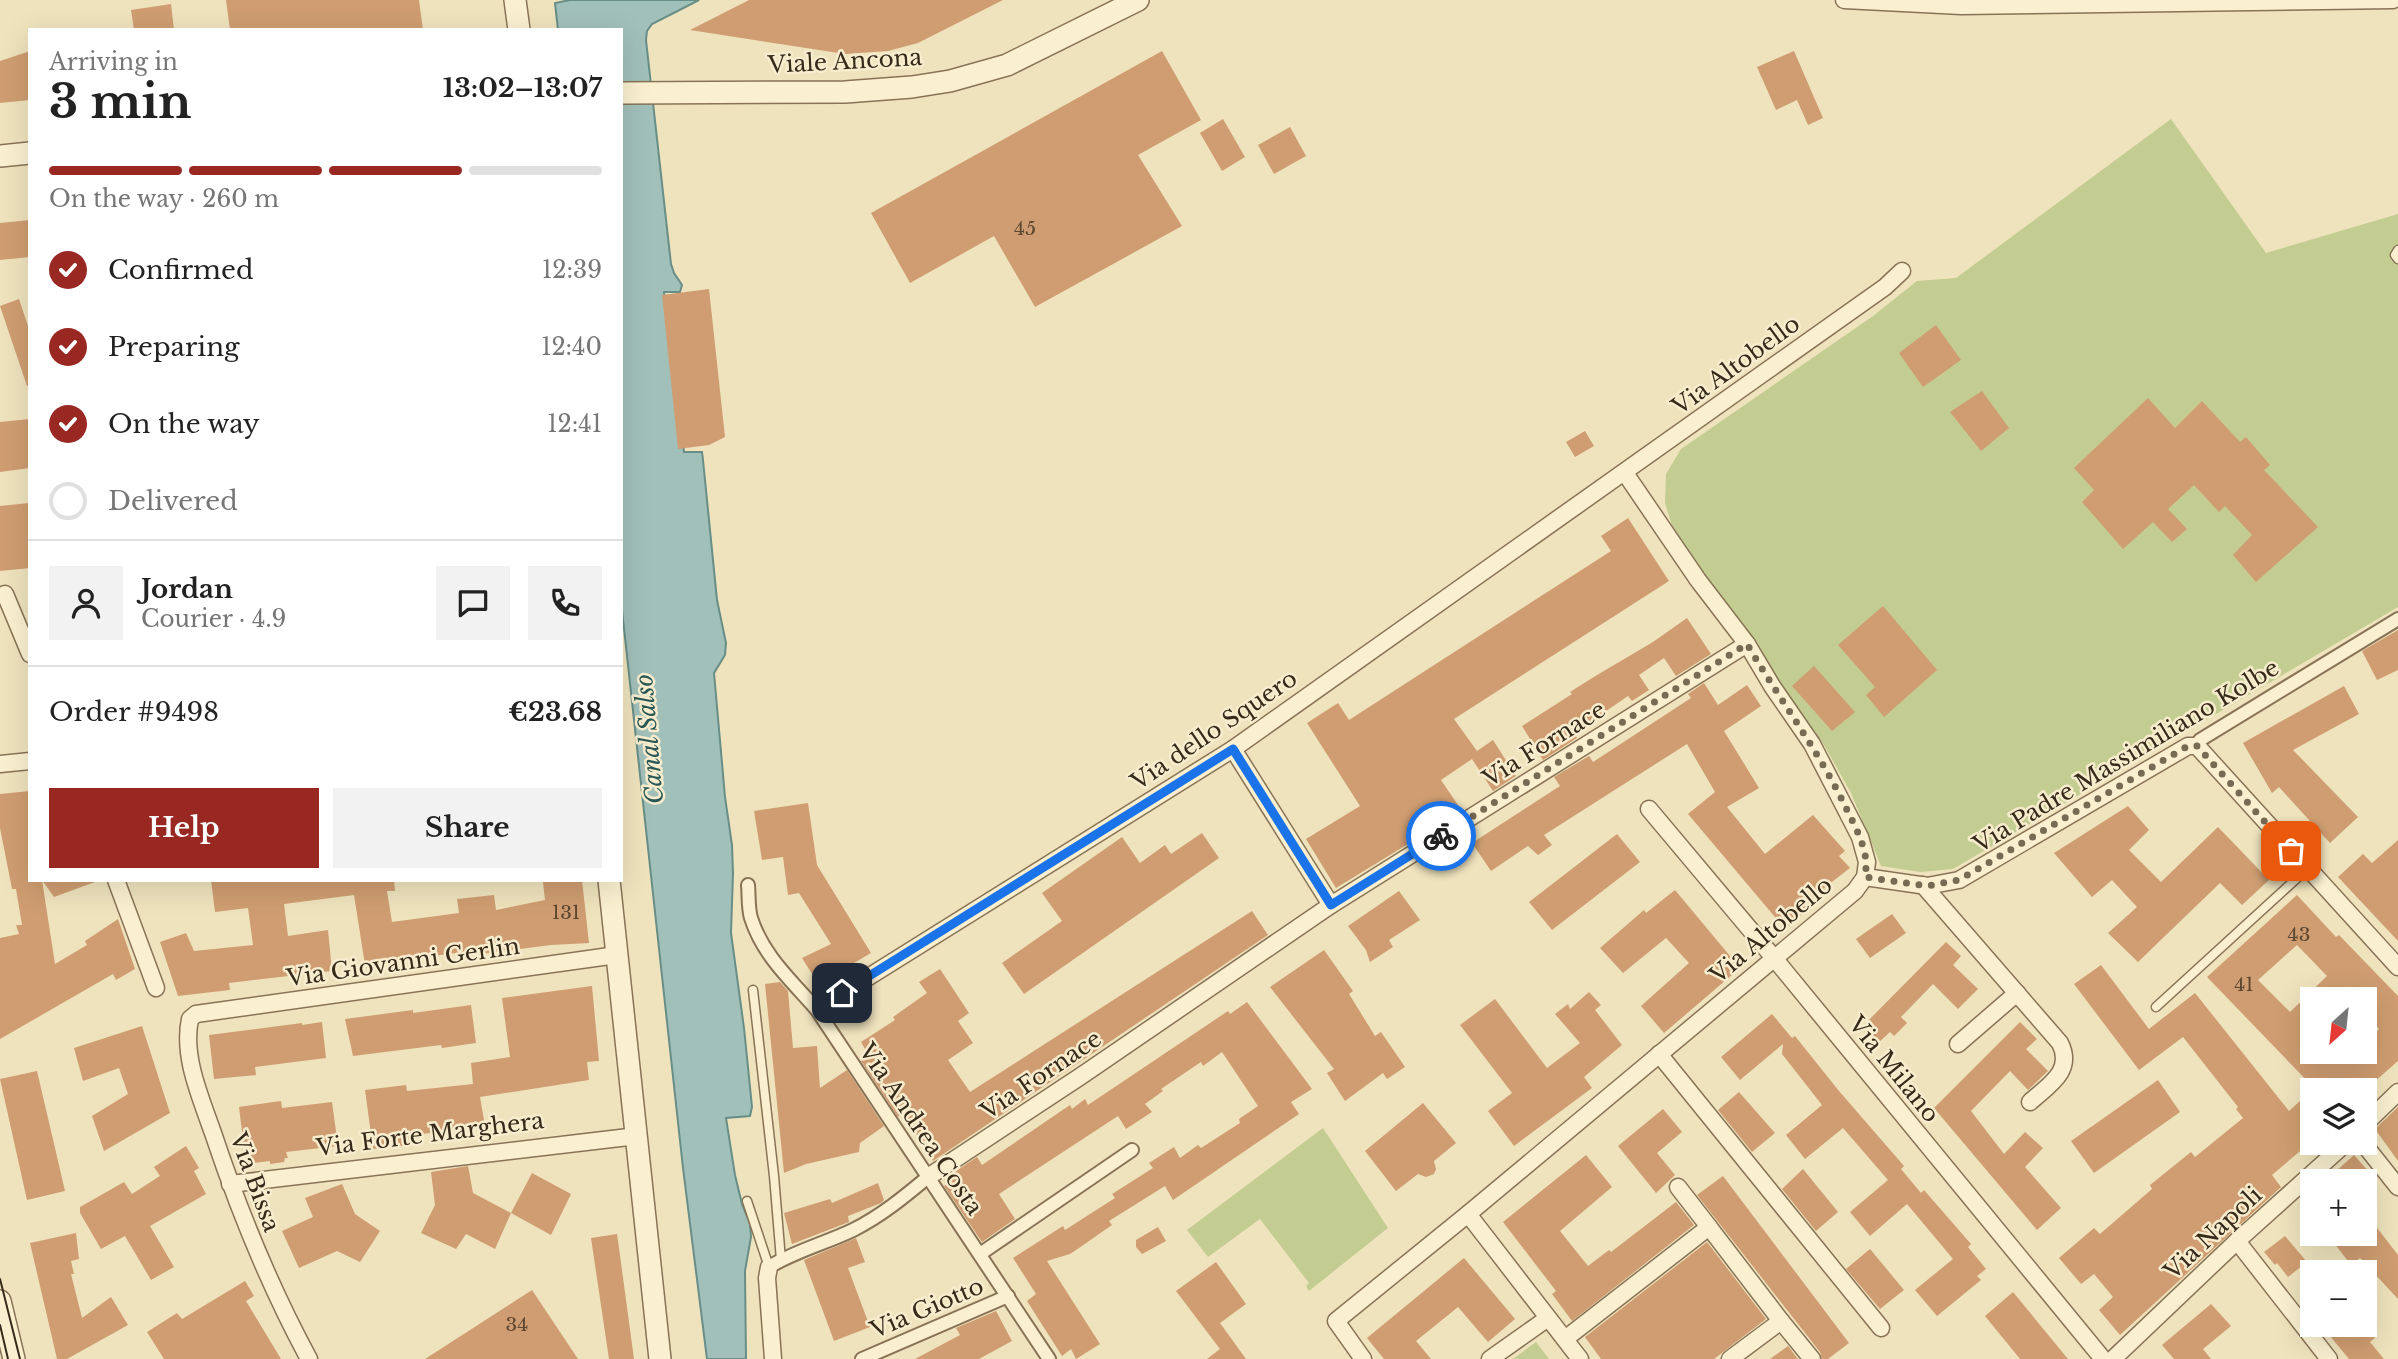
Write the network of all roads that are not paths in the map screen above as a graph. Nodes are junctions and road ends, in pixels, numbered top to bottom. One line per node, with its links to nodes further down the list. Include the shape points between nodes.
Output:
1 (515, 0): 5 (street)
2 (1138, 0): 6 (street, Viale Ancona, via 1007,65 912,87 845,92)
3 (1844, 0): 4 (street, via 1961,6)
4 (2393, 0)
5 (519, 28)
6 (623, 93)
7 (28, 153): 8 (street)
8 (0, 156)
9 (2398, 250): 10 (lane)
10 (2398, 259)
11 (1902, 271): 12 (street, Via Altobello)
12 (1625, 473): 15 (street, Via Altobello); 18 (street, Via dello Squero)
13 (5, 594): 16 (street)
14 (2398, 619): 17 (street, Via Padre Massimiliano Kolbe)
15 (1747, 644): 23 (street, Via Altobello, via 1837,789 1860,837 1867,862); 28 (street, Via Fornace)
16 (28, 649)
17 (2197, 746): 22 (street); 27 (street, Via Padre Massimiliano Kolbe, via 2188,746 1959,880)
18 (1233, 749): 28 (street); 35 (street, Via dello Squero)
19 (28, 761): 20 (street)
20 (0, 764)
21 (1648, 808): 30 (street, Via Milano)
22 (2307, 869): 31 (street); 36 (lane)
23 (1865, 877): 27 (street, Via Padre Massimiliano Kolbe); 30 (street, Via Altobello, via 1855,891)
24 (117, 882): 32 (street)
25 (609, 882): 29 (street)
26 (748, 885): 35 (street, Via Andrea Costa, via 750,915 761,943 775,963)
27 (1923, 885): 34 (street)
28 (1331, 905): 47 (street, Via Fornace)
29 (617, 955): 37 (street, Via Giovanni Gerlin); 43 (street)
30 (1774, 958): 39 (street, Via Altobello); 74 (street, Via Milano)
31 (2398, 967)
32 (156, 988)
33 (753, 990): 56 (lane, via 774,1176)
34 (2017, 993): 38 (street); 41 (street, via 2065,1054 2064,1067)
35 (824, 1006): 47 (street, Via Andrea Costa)
36 (2156, 1007)
37 (197, 1014): 48 (street, Via Bissa, via 188,1027 194,1077)
38 (1958, 1044)
39 (1659, 1054): 52 (street, Via Altobello); 61 (street)
40 (2398, 1092): 42 (street)
41 (2030, 1102)
42 (2377, 1112)
43 (636, 1136): 48 (street, Via Forte Marghera); 65 (street)
44 (1132, 1150): 55 (street)
45 (2333, 1155): 54 (street, Via Napoli)
46 (2373, 1155): 50 (street)
47 (928, 1177): 55 (street, Via Andrea Costa); 56 (street, Via Fornace, via 889,1210)
48 (230, 1184): 64 (street, Via Bissa)
49 (1678, 1187): 53 (street)
50 (2398, 1187)
51 (747, 1201): 56 (lane)
52 (1468, 1214): 59 (street); 69 (street, Via Altobello, via 1336,1321)
53 (1709, 1227): 60 (street); 62 (street)
54 (2237, 1241): 75 (street, Via Napoli); 76 (street)
55 (980, 1254): 57 (street, Via Andrea Costa)
56 (775, 1264): 66 (street, via 767,1278)
57 (1008, 1296): 67 (street, Via Giotto); 68 (street, Via Andrea Costa)
58 (0, 1301): 63 (street)
59 (1548, 1318): 62 (street); 70 (street)
60 (1781, 1321): 72 (street); 73 (street)
61 (1881, 1328)
62 (1565, 1339): 71 (street)
63 (15, 1359)
64 (309, 1359)
65 (660, 1359)
66 (773, 1359)
67 (862, 1359)
68 (1049, 1359)
69 (1363, 1359)
70 (1490, 1359)
71 (1580, 1359)
72 (1730, 1359)
73 (1812, 1359)
74 (2103, 1359)
75 (2113, 1359)
76 (2329, 1359)

